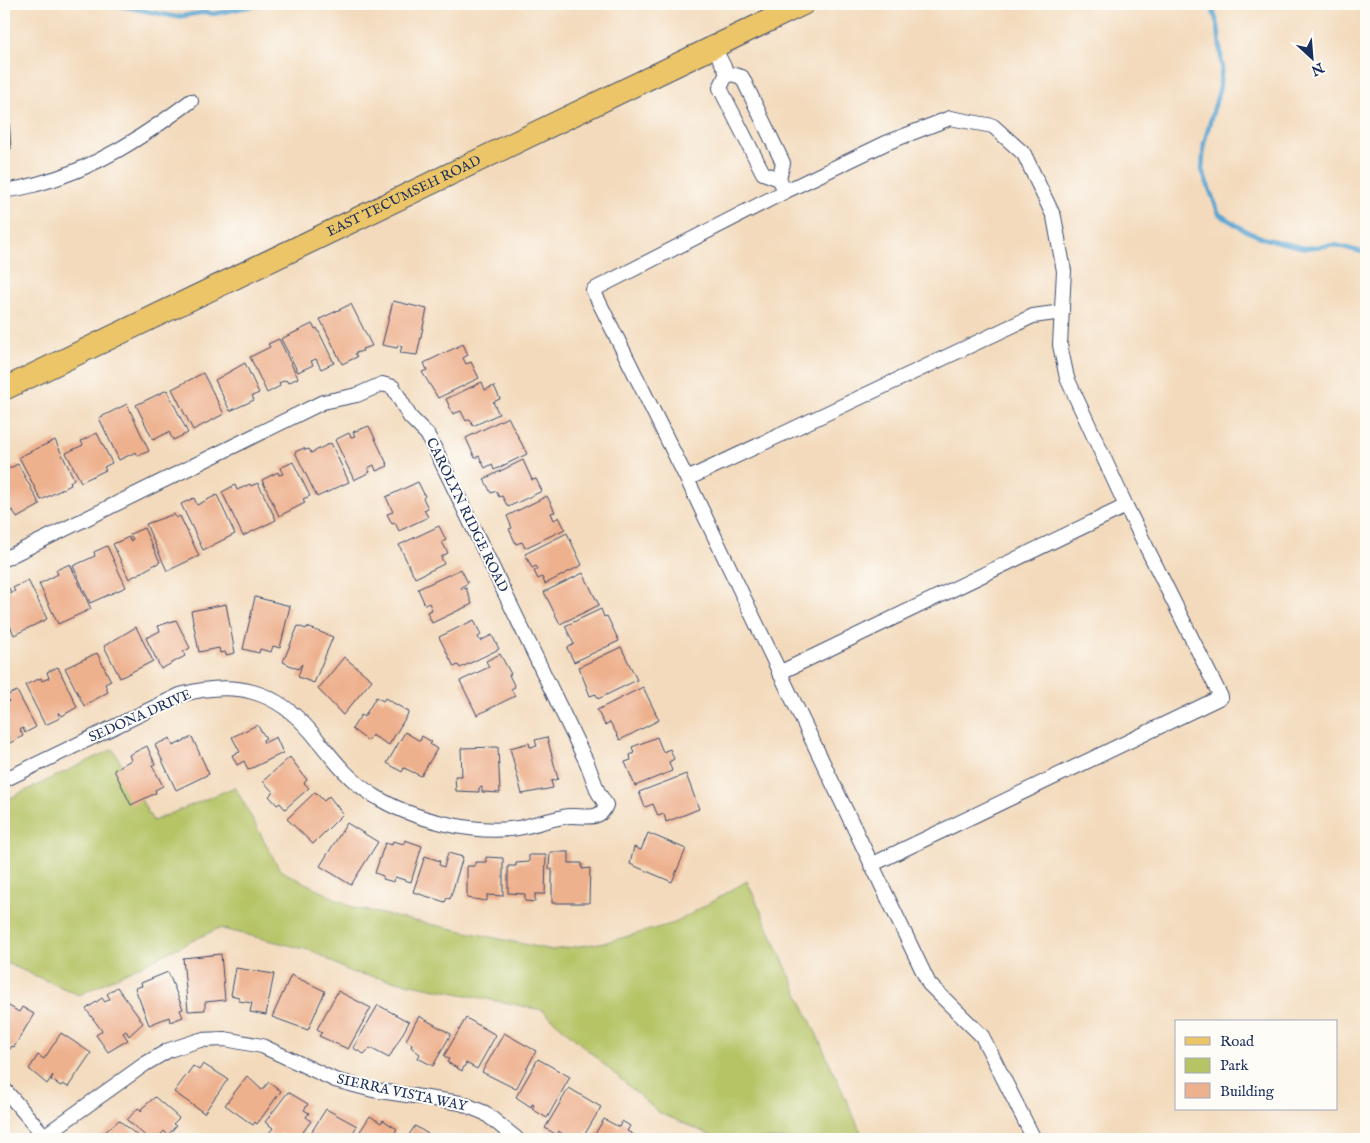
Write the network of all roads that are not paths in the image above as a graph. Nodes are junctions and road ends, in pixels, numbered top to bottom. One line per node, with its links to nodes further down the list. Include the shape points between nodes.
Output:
1 (803, 4): 2 (main road, EAST TECUMSEH ROAD)
2 (714, 47): 3 (street); 8 (main road, EAST TECUMSEH ROAD)
3 (727, 73): 5 (street, via 742,77 782,163); 5 (street, via 720,88 763,173)
4 (191, 100): 6 (street, via 154,129 109,156 61,178)
5 (783, 185): 7 (street, via 950,118 993,126 1024,154 1054,217 1064,271); 9 (street, via 593,290)
6 (4, 190)
7 (1062, 312): 9 (street, via 1033,316); 10 (street, via 1060,345 1067,378)
8 (4, 390)
9 (687, 479): 12 (street)
10 (1126, 506): 12 (street); 15 (street, via 1221,697)
11 (4, 559): 14 (street, CAROLYN RIDGE ROAD, via 321,403 357,395 382,384 393,387 410,417 427,434 605,801 604,810)
12 (779, 673): 15 (street)
13 (4, 780): 14 (street, SEDONA DRIVE, via 180,695 206,688 235,688 287,707 340,769 372,795 408,813 483,830 517,828 571,815)
14 (595, 817)
15 (871, 865): 19 (street, via 929,984 982,1036)
16 (4, 1089): 17 (street)
17 (46, 1138): 18 (street, SIERRA VISTA WAY, via 144,1064 169,1050 200,1040 225,1039 262,1046 335,1080 373,1090 461,1103 485,1113)
18 (517, 1139)
19 (1034, 1139)

